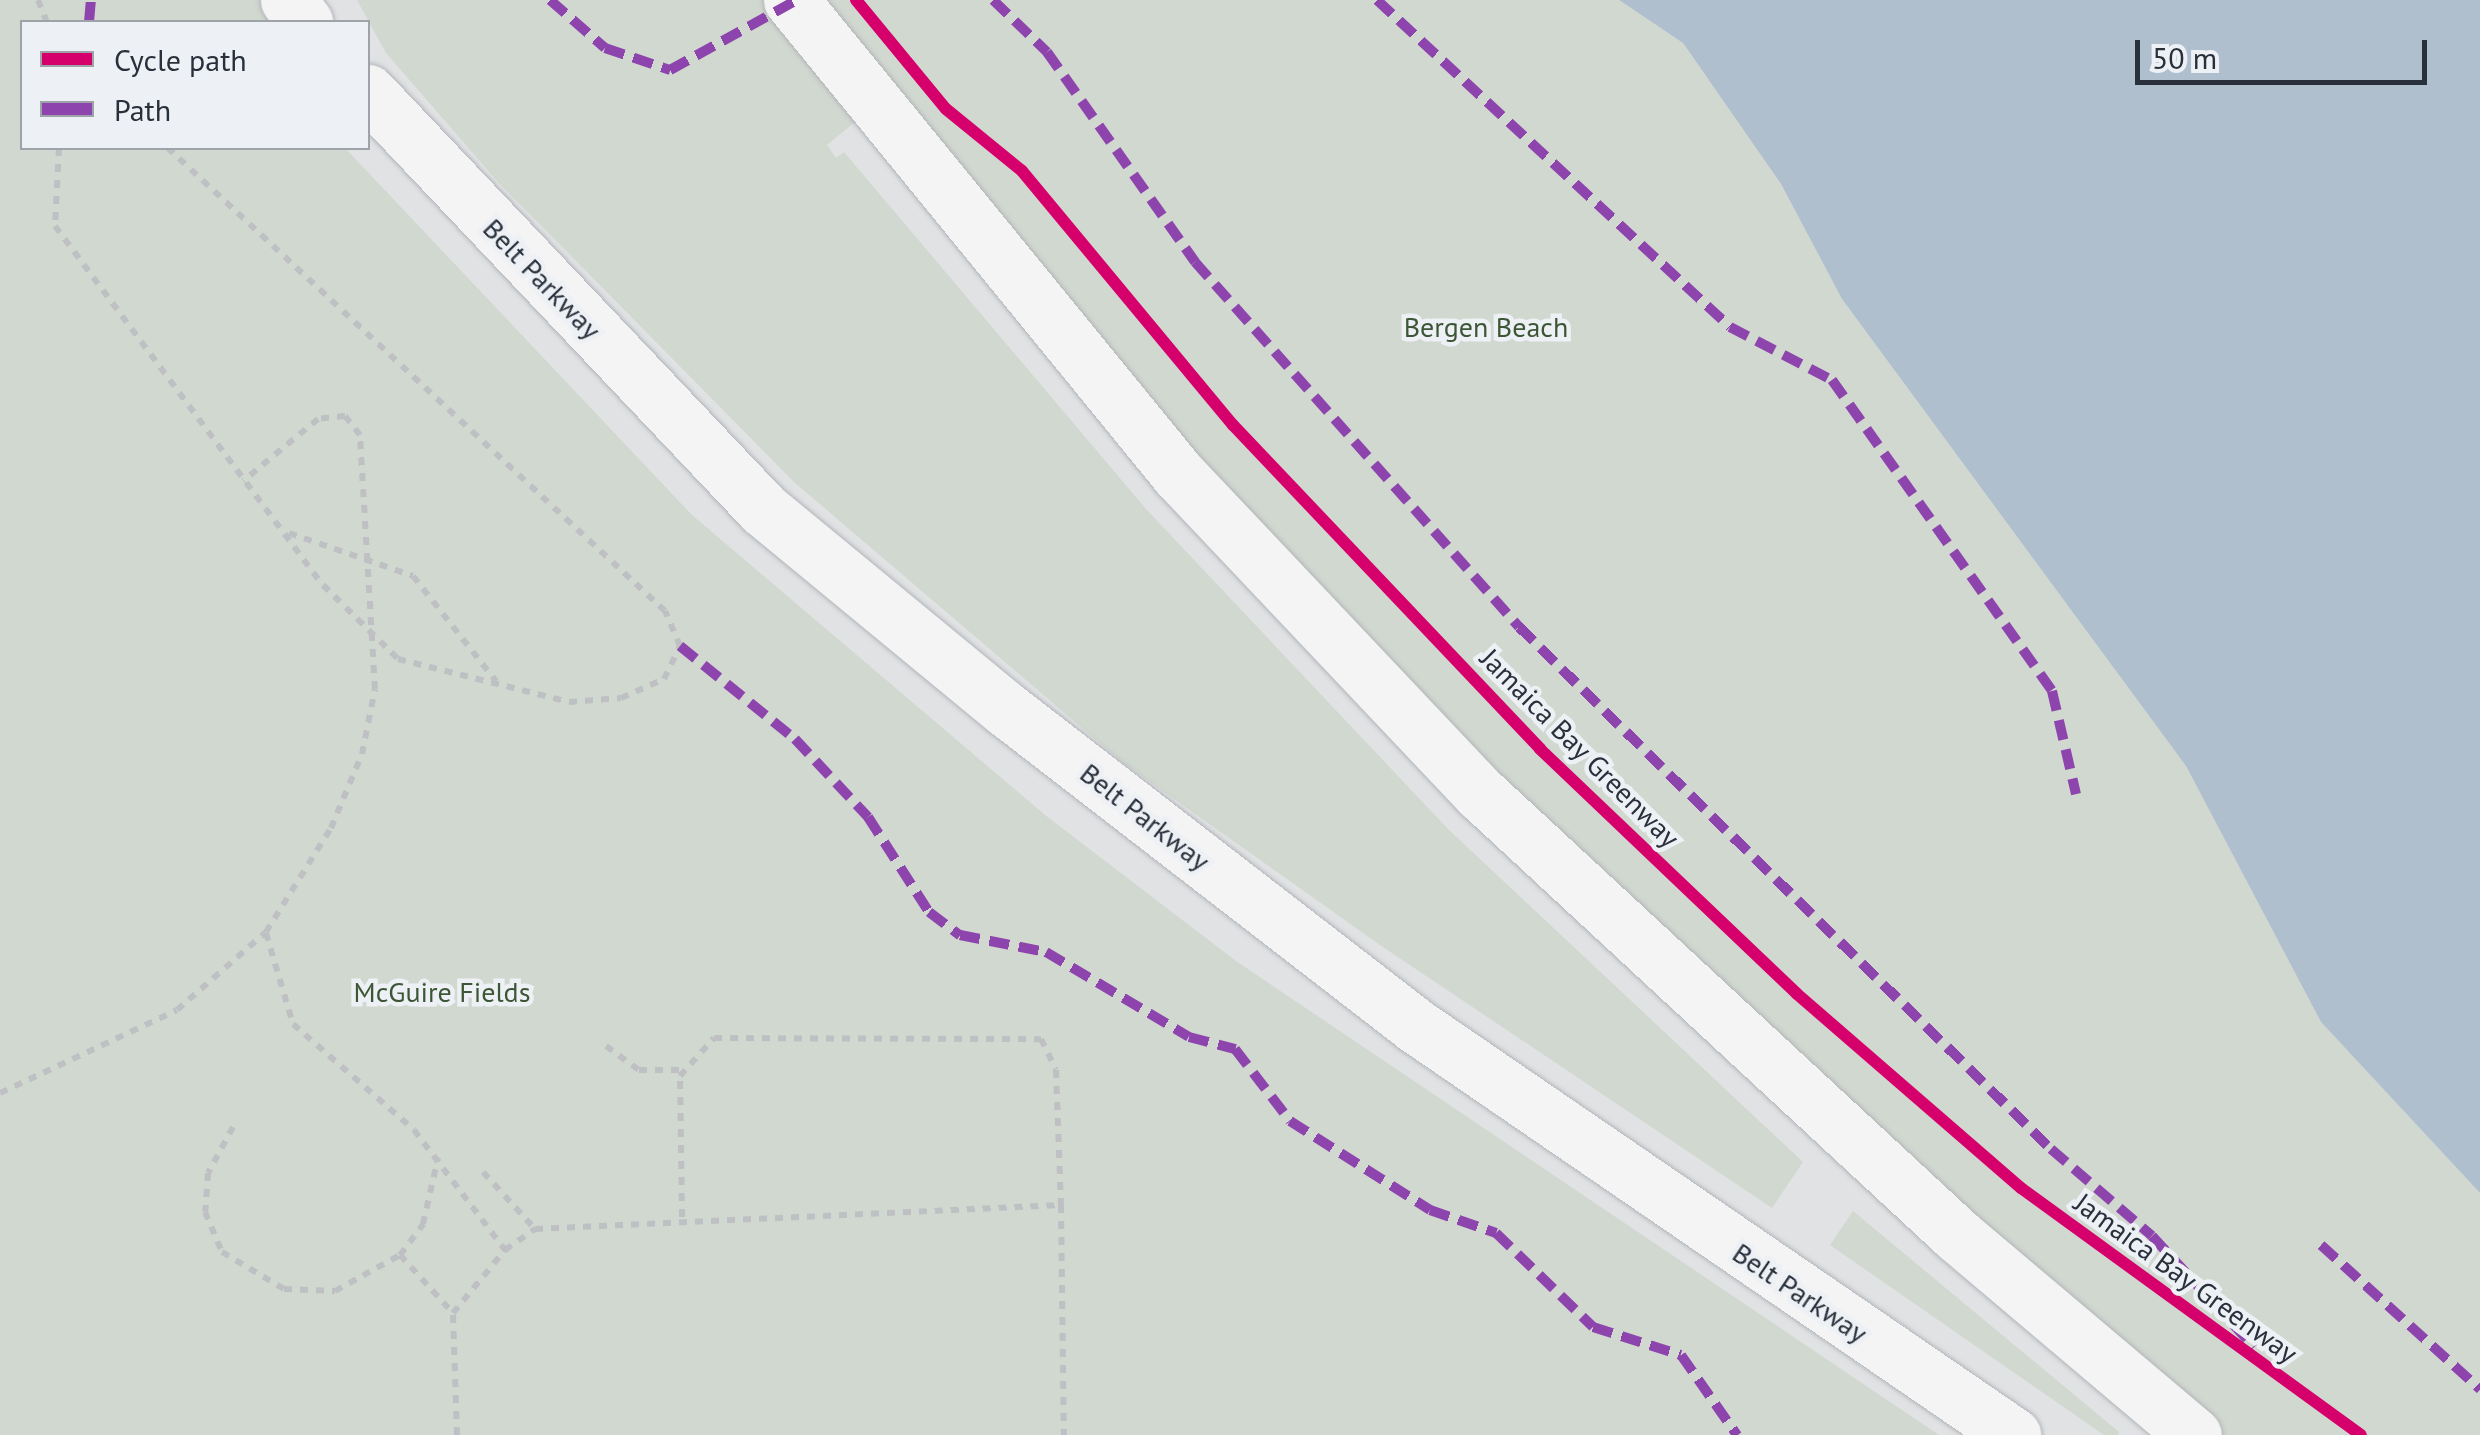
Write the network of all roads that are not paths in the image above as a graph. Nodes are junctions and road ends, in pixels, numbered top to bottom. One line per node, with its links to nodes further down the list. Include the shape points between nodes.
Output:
1 (791, 0): 4 (highway, via 1178,474 1481,794 1957,1235)
2 (370, 94): 3 (highway, Belt Parkway, via 762,509 1007,710 1416,1026)
3 (2013, 1435)
4 (2194, 1435)

